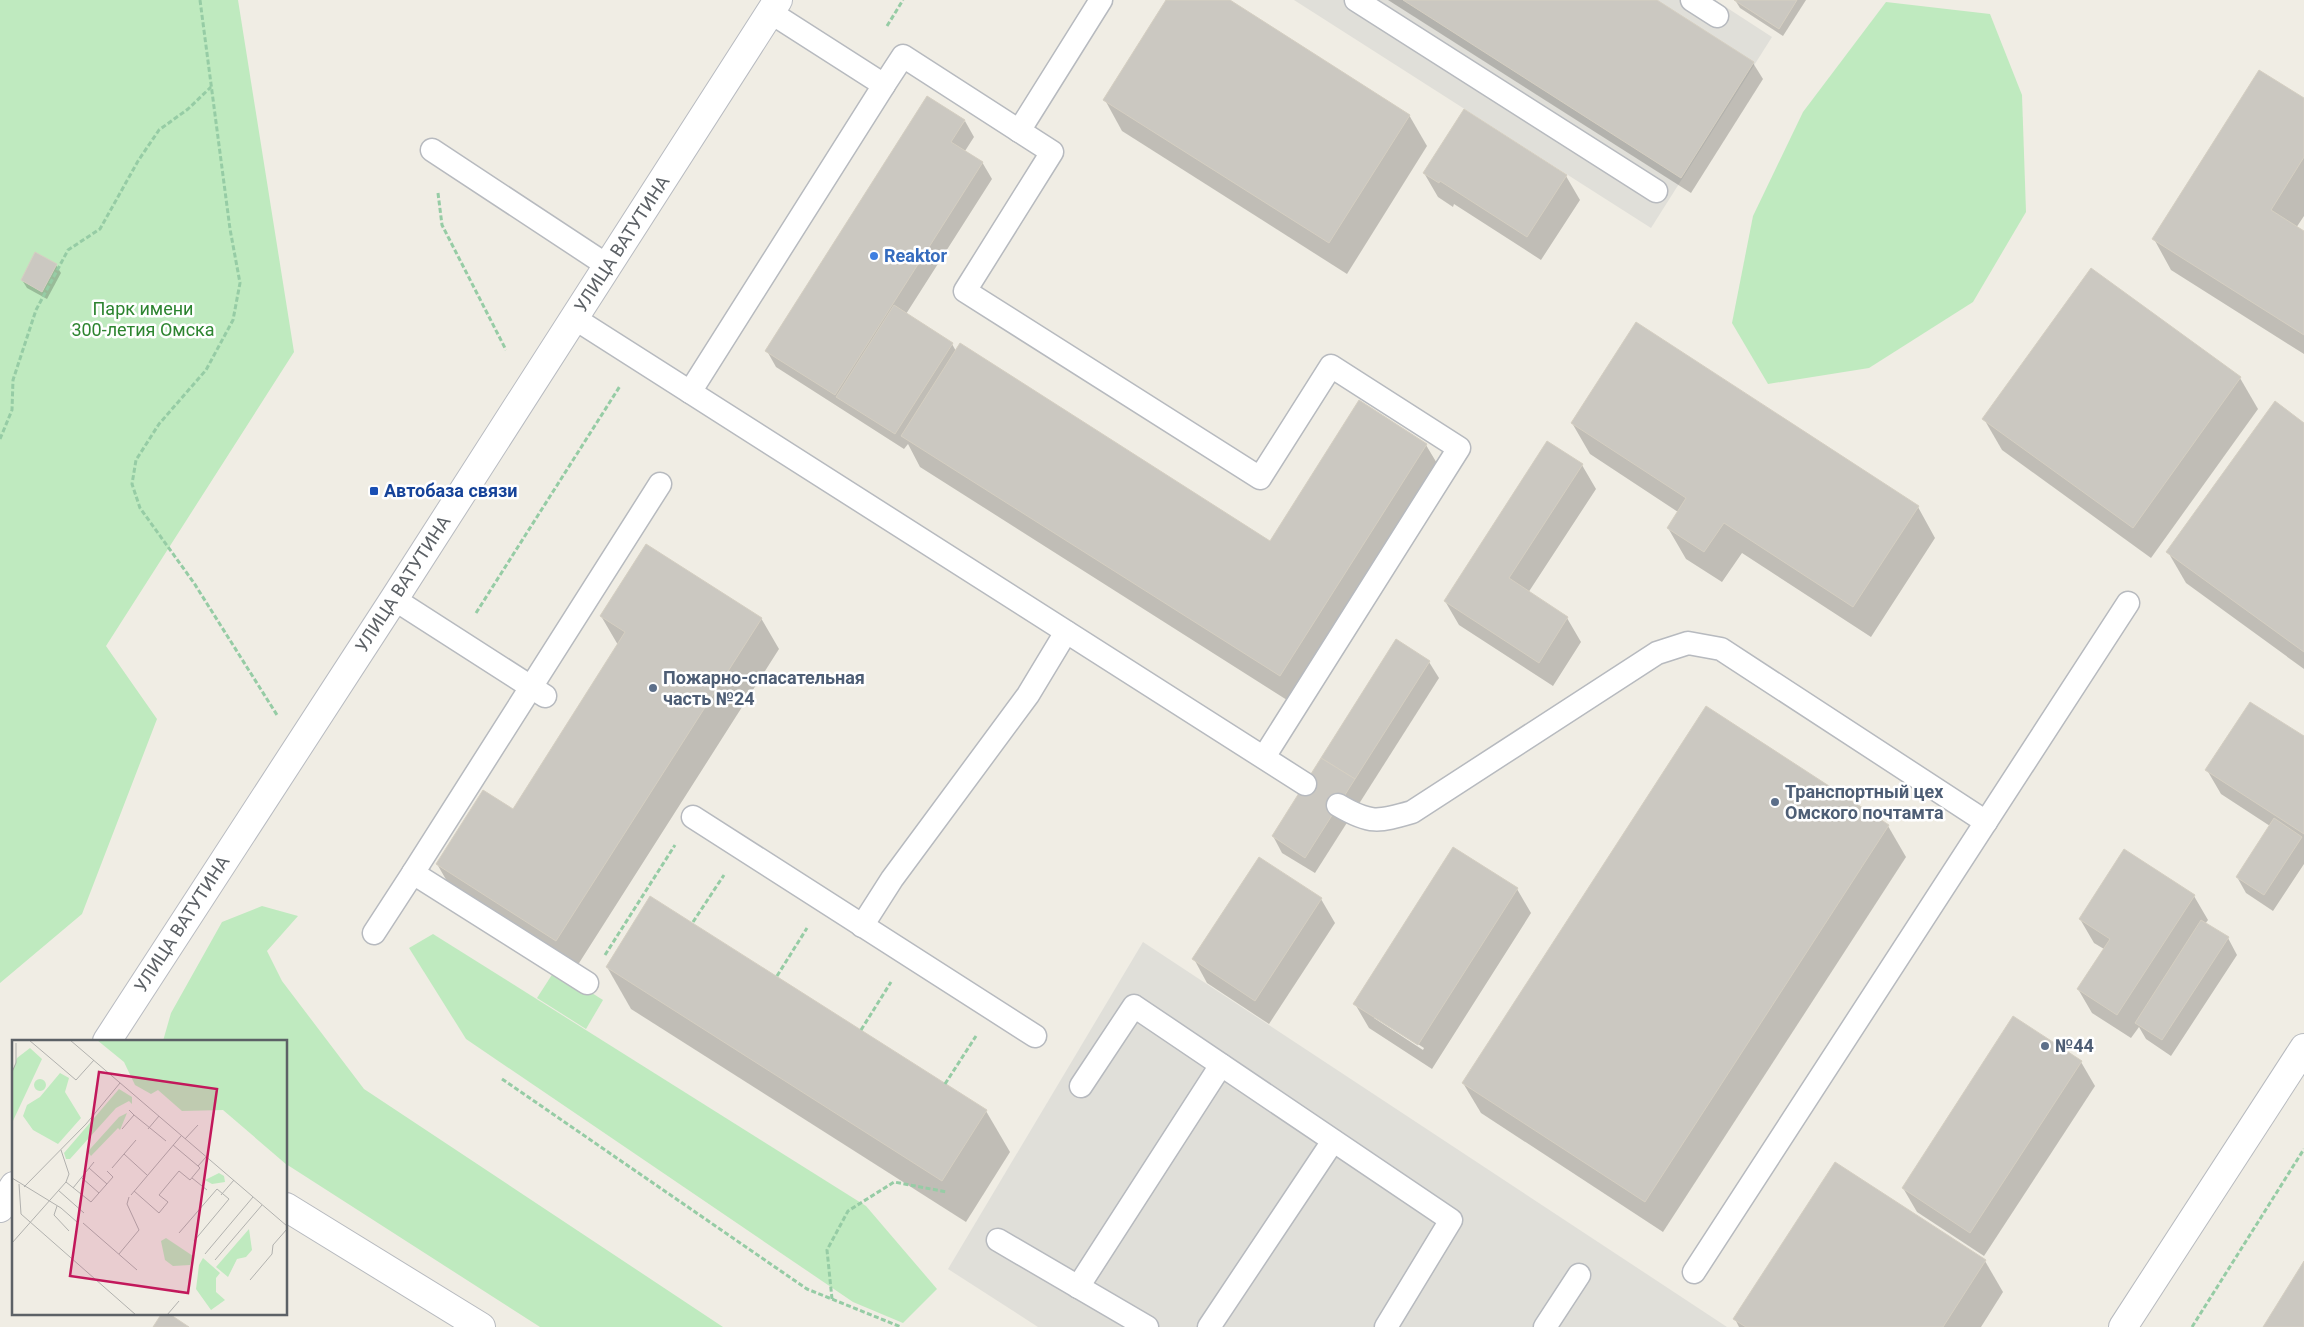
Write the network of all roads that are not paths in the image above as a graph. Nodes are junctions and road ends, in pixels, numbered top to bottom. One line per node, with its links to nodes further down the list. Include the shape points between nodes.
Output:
1 (1102, 0): 7 (lane)
2 (1356, 0): 9 (lane)
3 (1692, 0): 5 (lane)
4 (774, 6): 6 (lane); 10 (main road, УЛИЦА ВАТУТИНА)
5 (1718, 16)
6 (884, 85): 7 (lane, via 902,56); 12 (lane)
7 (1019, 131): 18 (lane, via 1052,152 965,290 1260,478 1331,366 1459,448)
8 (432, 150): 10 (lane)
9 (1656, 191)
10 (608, 266): 11 (main road, УЛИЦА ВАТУТИНА)
11 (574, 318): 12 (lane); 14 (main road, УЛИЦА ВАТУТИНА)
12 (690, 392): 16 (lane)
13 (660, 484): 17 (lane)
14 (394, 599): 17 (lane); 28 (main road, УЛИЦА ВАТУТИНА)
15 (2128, 603): 22 (lane)
16 (1066, 632): 18 (lane); 24 (lane, via 1028,695 892,879)
17 (538, 691): 23 (lane)
18 (1264, 757): 19 (lane)
19 (1305, 784)
20 (1338, 805): 22 (lane, via 1360,818 1382,821 1412,812 1657,652 1688,643 1721,649)
21 (693, 818): 24 (lane)
22 (1986, 822): 37 (lane)
23 (413, 873): 25 (lane); 26 (lane)
24 (862, 926): 27 (lane)
25 (374, 933)
26 (587, 984)
27 (1035, 1036)
28 (108, 1040)
29 (2304, 1048): 45 (main road)
30 (1222, 1065): 31 (lane, via 1134,1006); 32 (lane); 39 (lane)
31 (1081, 1086)
32 (1333, 1141): 42 (lane); 43 (lane, via 1451,1220)
33 (12, 1189): 34 (main road)
34 (0, 1208)
35 (288, 1208): 40 (main road)
36 (998, 1240): 39 (lane)
37 (1694, 1272)
38 (1579, 1275): 44 (lane)
39 (1078, 1287): 41 (lane)
40 (481, 1327)
41 (1146, 1327)
42 (1209, 1327)
43 (1386, 1327)
44 (1545, 1327)
45 (2123, 1327)

